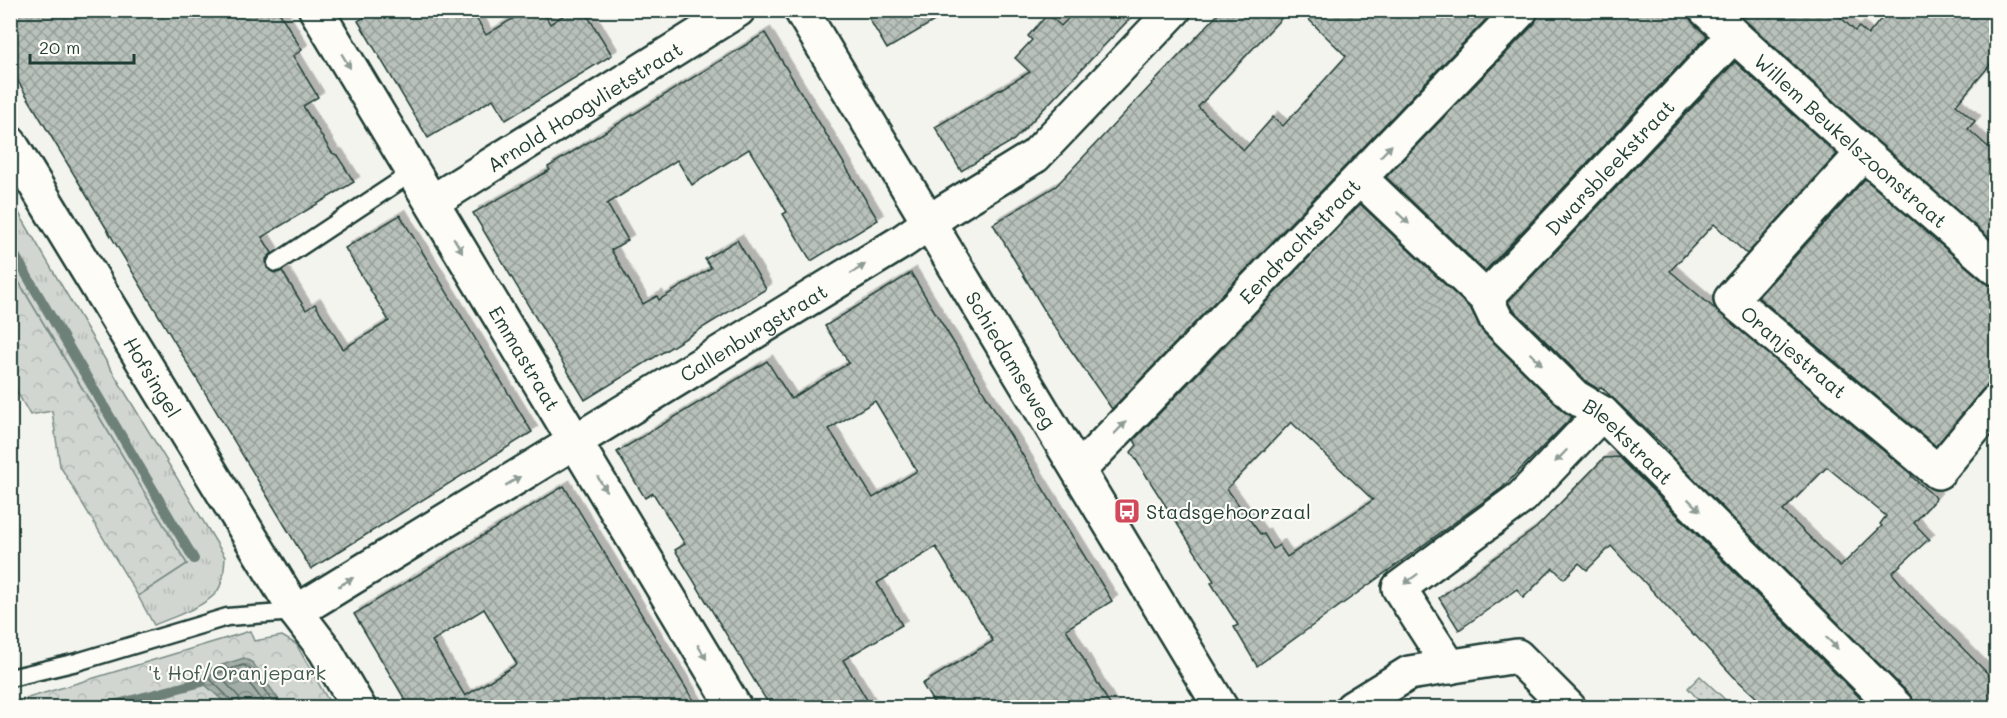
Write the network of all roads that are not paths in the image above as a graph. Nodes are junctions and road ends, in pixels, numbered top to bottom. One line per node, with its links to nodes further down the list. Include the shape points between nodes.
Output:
1 (316, 10): 10 (street, Emmastraat, one-way to 10)
2 (738, 10): 12 (street, Arnold Hoogvlietstraat)
3 (801, 10): 13 (street, Schiedamseweg)
4 (1174, 10): 13 (street, Callenburgstraat, via 1035,156)
5 (1521, 10): 11 (street, Eendrachtstraat, one-way to 5)
6 (1706, 10): 7 (street, Willem Beukelszoonstraat)
7 (1733, 36): 9 (street, Willem Beukelszoonstraat); 16 (street, Dwarsbleekstraat)
8 (10, 143): 21 (street, Hofsingel)
9 (1863, 153): 15 (street, Willem Beukelszoonstraat); 17 (street, Oranjestraat, via 1731,299 1938,472)
10 (413, 172): 12 (street, Emmastraat); 14 (lane)
11 (1360, 178): 16 (street, Bleekstraat, one-way to 16); 20 (street, Eendrachtstraat, one-way to 11)
12 (432, 202): 19 (street, Emmastraat, one-way to 19)
13 (929, 223): 19 (street, Callenburgstraat, one-way to 13); 20 (street, Schiedamseweg)
14 (276, 263)
15 (1996, 268)
16 (1486, 298): 18 (street, Bleekstraat, one-way to 18, via 1504,327 1575,397)
17 (1996, 402)
18 (1602, 413): 22 (street, one-way to 22, via 1522,497 1400,588); 29 (street, Bleekstraat, one-way to 29)
19 (577, 442): 21 (street, Callenburgstraat, one-way to 19); 25 (street, Emmastraat, one-way to 25)
20 (1079, 470): 26 (street, Schiedamseweg)
21 (296, 612): 23 (lane, via 227,617); 24 (street, Hofsingel, via 325,650)
22 (1450, 668): 27 (street, via 1409,673); 28 (street, via 1517,656)
23 (10, 678)
24 (359, 708)
25 (735, 708)
26 (1221, 708)
27 (1352, 708)
28 (1569, 708)
29 (1897, 708)

